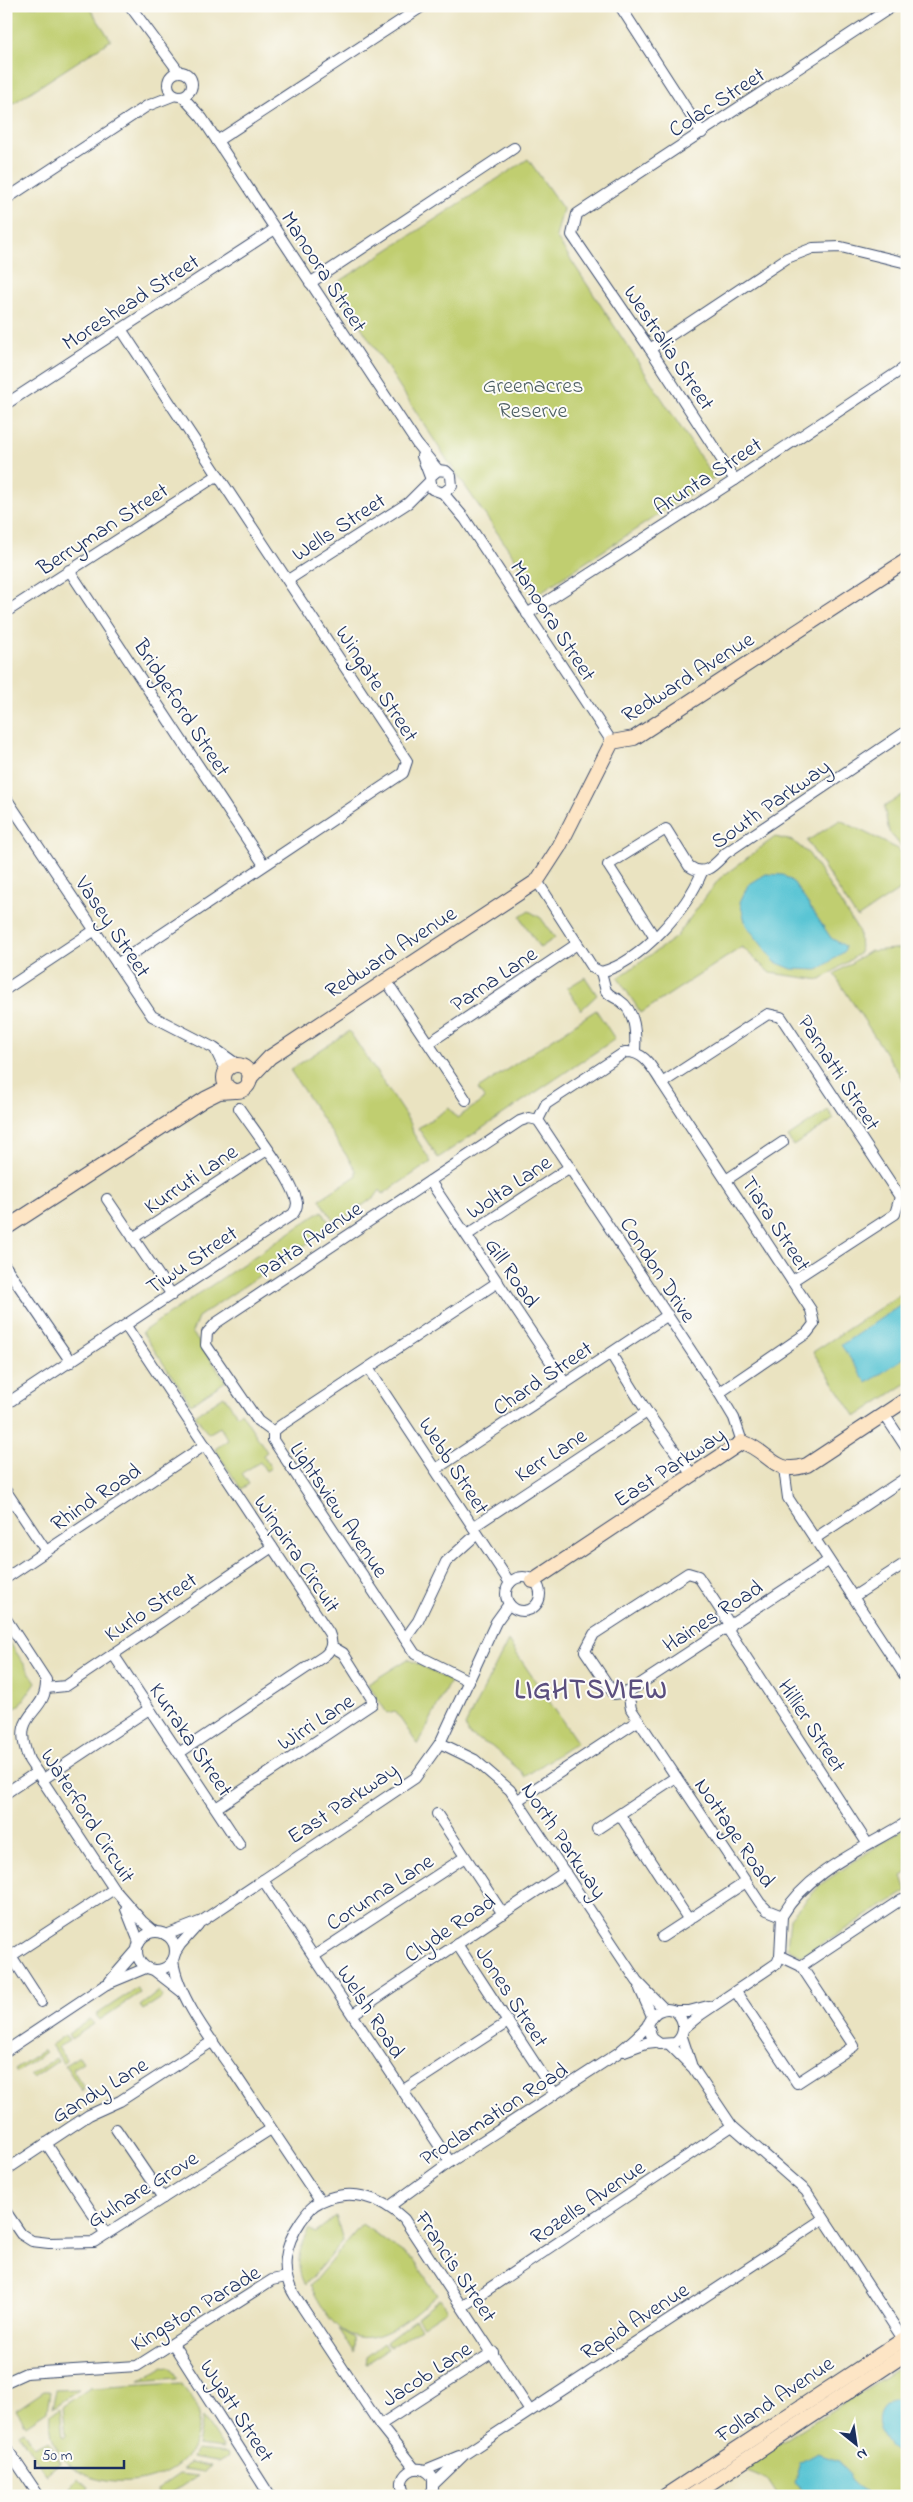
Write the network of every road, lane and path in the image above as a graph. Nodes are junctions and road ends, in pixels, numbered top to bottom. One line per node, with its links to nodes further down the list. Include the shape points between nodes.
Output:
1 (130, 6): 5 (street, via 156,44)
2 (423, 6): 9 (street)
3 (620, 6): 8 (street)
4 (893, 6): 8 (street, Colac Street)
5 (173, 78): 6 (street, via 169,89); 6 (street, via 190,78); 7 (street)
6 (182, 93): 7 (street); 9 (street, Manoora Street)
7 (147, 106): 11 (street)
8 (702, 133): 13 (street, Colac Street, via 577,214)
9 (217, 141): 12 (street, Manoora Street)
10 (514, 148): 15 (street)
11 (6, 199)
12 (275, 229): 15 (street, Manoora Street); 16 (street, Moreshead Street)
13 (572, 235): 17 (street, Westralia Street)
14 (907, 263): 17 (street, via 841,247 813,248 787,258)
15 (310, 282): 21 (street, Manoora Street, via 418,444)
16 (121, 329): 19 (street, Moreshead Street); 20 (street, Wingate Street)
17 (650, 349): 22 (street, Westralia Street)
18 (907, 366): 22 (street, Arunta Street)
19 (6, 404)
20 (218, 475): 26 (street, Berryman Street); 27 (street, Wingate Street)
21 (433, 477): 23 (street); 23 (street, via 446,471 451,476 453,481); 24 (street, Wells Street)
22 (735, 480): 29 (street, Arunta Street)
23 (443, 491): 24 (street, Wells Street); 29 (street, Manoora Street)
24 (408, 503): 27 (street, Wells Street)
25 (907, 560): 31 (street, Redward Avenue, via 634,738)
26 (69, 570): 28 (street, Berryman Street); 33 (street, Bridgeford Street)
27 (288, 580): 33 (street, Wingate Street, via 407,761 403,773)
28 (6, 612)
29 (527, 614): 31 (street, Manoora Street)
30 (907, 731): 34 (street, South Parkway)
31 (612, 742): 35 (street, Redward Avenue, via 560,847)
32 (6, 798): 36 (street, Vasey Street)
33 (264, 866): 39 (street, Wingate Street)
34 (702, 872): 37 (street, via 694,891); 37 (street, South Parkway, via 689,866 666,829 608,865)
35 (537, 881): 38 (street); 41 (street, Redward Avenue)
36 (95, 930): 39 (street, Vasey Street); 42 (street)
37 (655, 938): 40 (street, via 614,969)
38 (577, 944): 40 (street, via 593,968); 43 (street, Parna Lane)
39 (117, 964): 46 (street, Vasey Street, via 152,1016 214,1048)
40 (601, 972): 44 (street, via 606,991 628,1010 636,1029)
41 (385, 979): 43 (street); 45 (street, Redward Avenue)
42 (6, 989)
43 (429, 1043): 51 (street)
44 (634, 1051): 48 (street, Tiara Street, via 643,1056); 53 (street, via 625,1052 546,1104)
45 (270, 1057): 46 (street, Redward Avenue); 47 (street, Redward Avenue)
46 (232, 1071): 47 (street, via 248,1073); 49 (street, via 226,1086); 50 (street, Redward Avenue)
47 (250, 1079): 49 (street, via 244,1089)
48 (662, 1083): 57 (street, Tiara Street); 64 (street, Parnatti Street, via 768,1014 781,1017 900,1198 895,1214)
49 (234, 1091): 50 (street, Redward Avenue, via 219,1092)
50 (205, 1099): 60 (street, Redward Avenue)
51 (466, 1100)
52 (239, 1108): 55 (street, Tiwu Street)
53 (538, 1120): 56 (street, Condon Drive); 58 (street, Patta Avenue, via 520,1120)
54 (783, 1142): 57 (street)
55 (267, 1150): 62 (street, Kurruti Lane); 66 (street, Tiwu Street, via 290,1186 297,1209)
56 (570, 1167): 61 (street, Wolta Lane); 67 (street, Condon Drive)
57 (726, 1180): 64 (street, Tiara Street)
58 (430, 1181): 61 (street, Gill Road); 78 (street, Patta Avenue, via 216,1323 207,1333 206,1345 258,1421)
59 (107, 1199): 62 (street)
60 (6, 1228)
61 (467, 1236): 65 (street, Gill Road)
62 (134, 1238): 66 (street)
63 (6, 1267): 70 (street)
64 (792, 1281): 73 (street, Tiara Street, via 811,1310 814,1324 807,1333)
65 (498, 1282): 71 (street, Lightsview Avenue); 72 (street, Gill Road)
66 (172, 1295): 68 (street, Tiwu Street)
67 (668, 1316): 69 (street, Chard Street); 73 (street, Condon Drive)
68 (126, 1326): 70 (street, Tiwu Street); 80 (street, Winpirra Circuit)
69 (610, 1354): 72 (street, Chard Street); 76 (street)
70 (71, 1362): 75 (street, Tiwu Street)
71 (368, 1368): 78 (street, Lightsview Avenue); 83 (street, Webb Street)
72 (565, 1384): 83 (street, Chard Street)
73 (719, 1393): 79 (street, Condon Drive, via 734,1418)
74 (907, 1399): 77 (street)
75 (6, 1404)
76 (647, 1412): 84 (street); 87 (street, Kerr Lane)
77 (884, 1414): 81 (street); 82 (street, via 807,1464 794,1469)
78 (274, 1432): 100 (street, Lightsview Avenue, via 272,1440 276,1448)
79 (742, 1442): 82 (street, East Parkway); 84 (street, East Parkway)
80 (205, 1444): 89 (street, Winpirra Circuit); 90 (street, Rhind Road)
81 (907, 1449)
82 (784, 1468): 88 (street, via 788,1498)
83 (436, 1469): 87 (street, Webb Street)
84 (692, 1475): 94 (street, East Parkway)
85 (907, 1477): 88 (street)
86 (6, 1491): 90 (street)
87 (475, 1530): 95 (street, Webb Street); 100 (street, Kerr Lane, via 446,1562 418,1621)
88 (814, 1539): 91 (street)
89 (272, 1548): 101 (street, Winpirra Circuit, via 329,1633); 102 (street, Kurlo Street)
90 (46, 1552): 93 (street, Rhind Road)
91 (828, 1561): 96 (street); 99 (street, Haines Road)
92 (907, 1562): 96 (street)
93 (6, 1578)
94 (533, 1581): 95 (street, via 521,1577); 97 (street, via 540,1593 534,1606 521,1611)
95 (510, 1582): 97 (street, via 506,1593)
96 (853, 1598): 103 (street)
97 (509, 1604): 104 (street, East Parkway, via 496,1622)
98 (6, 1619): 105 (street, via 40,1667)
99 (729, 1627): 106 (street, Haines Road); 107 (street, Hillier Street, via 698,1576 688,1573 594,1634 585,1651); 121 (street, Hillier Street)
100 (405, 1639): 104 (street, Lightsview Avenue, via 415,1654)
101 (331, 1646): 111 (street, Winpirra Circuit, via 324,1656); 116 (street, Wirri Lane, via 343,1653 372,1704)
102 (113, 1654): 105 (street, Kurlo Street, via 66,1686); 108 (street, Kurraka Street)
103 (907, 1679)
104 (469, 1681): 110 (street, East Parkway)
105 (46, 1688): 112 (street, Waterford Circuit, via 22,1730 23,1745)
106 (628, 1692): 107 (street, Haines Road); 109 (street, Nottage Road, via 631,1709)
107 (614, 1694)
108 (149, 1709): 111 (street, Kurraka Street); 112 (street)
109 (638, 1720): 113 (street, Nottage Road); 115 (street)
110 (440, 1743): 115 (street, North Parkway, via 492,1773); 125 (street, East Parkway, via 415,1778 402,1789)
111 (179, 1753): 116 (street, Kurraka Street)
112 (39, 1776): 114 (street); 127 (street, Waterford Circuit)
113 (676, 1777): 118 (street); 126 (street, Nottage Road)
114 (6, 1792)
115 (518, 1800): 124 (street, North Parkway)
116 (216, 1808): 122 (street, Kurraka Street)
117 (437, 1814): 123 (street)
118 (620, 1814): 120 (street); 132 (street)
119 (907, 1822): 121 (street)
120 (598, 1830)
121 (868, 1843): 131 (street, via 814,1879 790,1902)
122 (240, 1845)
123 (465, 1857): 130 (street); 140 (street, Corunna Lane)
124 (566, 1872): 130 (street, Clyde Road); 145 (street, North Parkway)
125 (263, 1880): 133 (street, East Parkway); 140 (street, Welsh Road)
126 (746, 1882): 131 (street, Nottage Road, via 760,1904); 132 (street)
127 (114, 1890): 128 (street, Waterford Circuit); 139 (street)
128 (122, 1900): 134 (street, Waterford Circuit); 138 (street, Waterford Circuit, via 136,1930)
129 (907, 1902): 143 (street, via 902,1899)
130 (503, 1914): 137 (street, Clyde Road)
131 (782, 1916): 141 (street, Nottage Road)
132 (689, 1920): 136 (street)
133 (202, 1921): 135 (street, East Parkway); 142 (street, East Parkway, via 180,1945)
134 (156, 1932): 135 (street); 138 (street, via 146,1935)
135 (166, 1935): 142 (street, via 173,1943)
136 (662, 1937)
137 (457, 1944): 152 (street, Clyde Road); 154 (street, Jones Street)
138 (138, 1946): 144 (street, via 139,1961); 146 (street)
139 (9, 1952): 150 (street)
140 (314, 1956): 152 (street, Welsh Road)
141 (780, 1956): 143 (street); 147 (street, via 771,1969)
142 (174, 1957): 144 (street, via 165,1968); 148 (street, via 174,1969)
143 (801, 1966): 147 (street, via 854,2046 797,2083)
144 (151, 1969): 146 (street); 148 (street)
145 (637, 1981): 151 (street, North Parkway); 153 (street, North Parkway)
146 (105, 1985): 159 (street)
147 (736, 1992): 149 (street)
148 (185, 1994): 156 (street)
149 (722, 2000): 151 (street, via 700,2009); 155 (street, via 700,2014)
150 (41, 2002)
151 (669, 2010): 153 (street); 155 (street, via 682,2018)
152 (353, 2014): 162 (street, Welsh Road)
153 (650, 2020): 157 (street, via 649,2034); 160 (street, Proclamation Road)
154 (508, 2022): 162 (street); 163 (street, Jones Street)
155 (683, 2033): 158 (street); 161 (street)
156 (213, 2041): 166 (street); 167 (street, Gandy Lane)
157 (655, 2042): 158 (street); 160 (street, Proclamation Road)
158 (670, 2045): 161 (street)
159 (6, 2052)
160 (618, 2053): 163 (street, Proclamation Road)
161 (693, 2068): 164 (street)
162 (402, 2091): 168 (street, Welsh Road)
163 (555, 2094): 168 (street, Proclamation Road)
164 (732, 2126): 174 (street, via 806,2191); 177 (street, Rozells Avenue)
165 (116, 2129): 170 (street)
166 (271, 2129): 170 (street, Gulnare Grove); 171 (street)
167 (46, 2143): 169 (street, Gandy Lane); 175 (street)
168 (450, 2162): 172 (street, Proclamation Road)
169 (6, 2170)
170 (163, 2198): 175 (street, Gulnare Grove)
171 (320, 2202): 172 (street, Francis Street, via 345,2196 370,2197); 176 (street, via 310,2208 297,2227 286,2252)
172 (390, 2206): 177 (street, Francis Street, via 404,2219)
173 (6, 2212): 175 (street, Gulnare Grove, via 21,2234 32,2241 94,2242)
174 (823, 2218): 178 (street); 183 (street, Rapid Avenue)
175 (106, 2234)
176 (286, 2277): 179 (street, Kingston Parade, via 272,2280); 184 (street, via 295,2296)
177 (462, 2306): 180 (street, Francis Street)
178 (905, 2338): 196 (street, Folland Avenue)
179 (173, 2344): 182 (street, Kingston Parade, via 138,2366 26,2374); 194 (street, Wyatt Street)
180 (493, 2352): 183 (street, Francis Street); 184 (street, Jacob Lane)
181 (907, 2354): 197 (street, Folland Avenue)
182 (6, 2382)
183 (530, 2411): 187 (street, Rapid Avenue)
184 (380, 2425): 186 (street)
185 (6, 2448): 188 (street)
186 (396, 2448): 189 (street); 191 (street)
187 (465, 2454): 189 (street, Rapid Avenue); 190 (street, Rapid Avenue)
188 (10, 2461): 193 (street)
189 (420, 2469): 190 (street, via 430,2474); 191 (street, Rapid Avenue)
190 (434, 2484): 192 (street)
191 (404, 2487): 195 (street)
192 (430, 2495)
193 (39, 2496)
194 (270, 2496)
195 (393, 2496)
196 (665, 2496)
197 (691, 2496)

